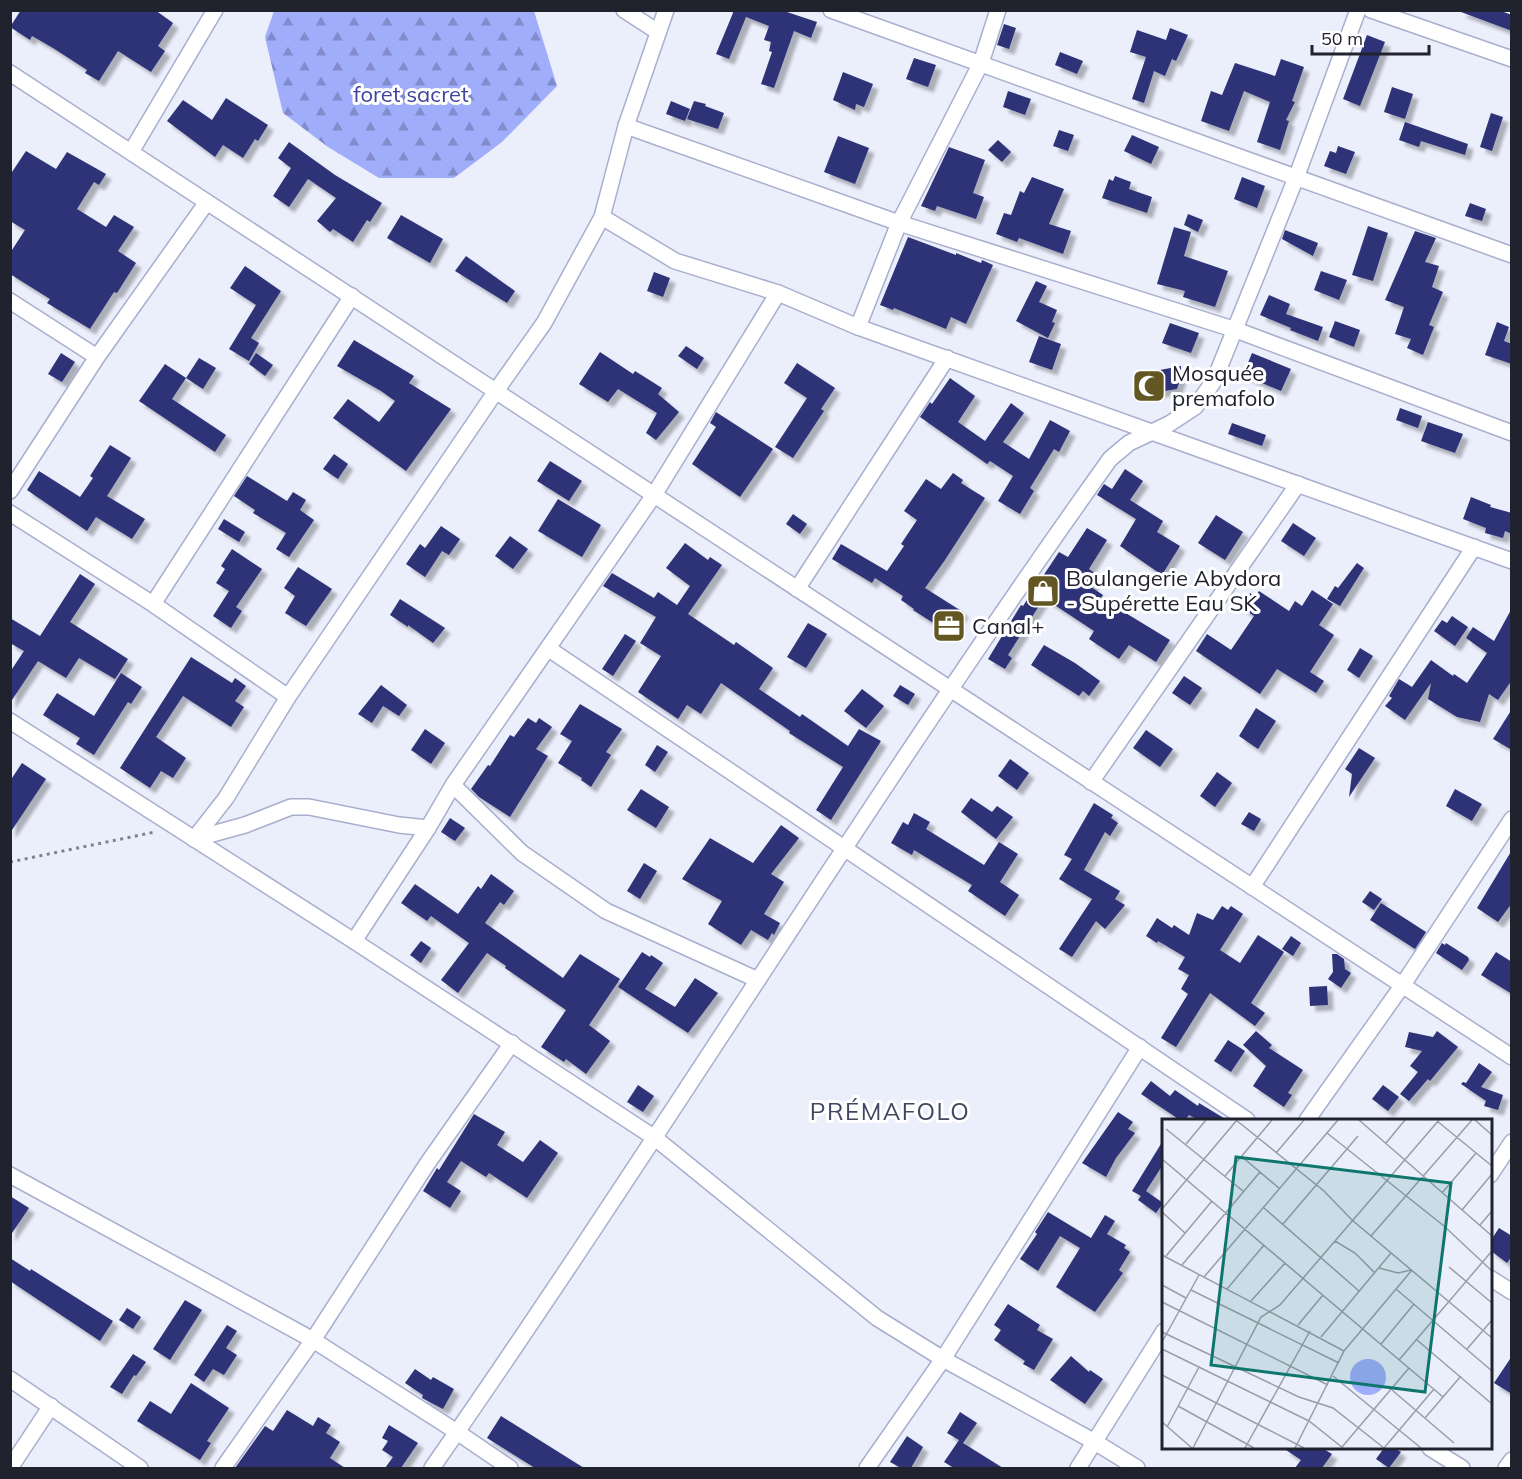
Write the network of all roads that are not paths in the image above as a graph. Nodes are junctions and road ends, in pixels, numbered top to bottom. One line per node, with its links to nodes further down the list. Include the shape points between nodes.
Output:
1 (215, 10): 13 (street)
2 (624, 10): 8 (street)
3 (666, 10): 8 (street)
4 (831, 10): 10 (street)
5 (998, 10): 10 (street)
6 (1358, 10): 14 (street)
7 (1371, 10): 9 (street)
8 (658, 32): 12 (street)
9 (1512, 59)
10 (981, 63): 14 (street); 17 (street)
11 (10, 73): 13 (street)
12 (626, 126): 16 (street); 17 (street)
13 (131, 152): 15 (street)
14 (1296, 178): 18 (street); 23 (street)
15 (207, 202): 20 (street); 24 (street)
16 (602, 217): 19 (street, via 675,261); 26 (street, via 544,323)
17 (899, 223): 22 (street); 23 (street)
18 (1512, 255)
19 (778, 293): 22 (street); 31 (street)
20 (352, 297): 26 (street); 36 (street)
21 (10, 301): 24 (street)
22 (858, 327): 25 (street)
23 (1236, 330): 27 (street, via 1214,381 1196,407); 28 (street)
24 (97, 357): 30 (street)
25 (947, 358): 27 (street); 35 (street)
26 (496, 391): 31 (street); 39 (street)
27 (1151, 431): 29 (street); 38 (street, via 1110,459)
28 (1512, 433)
29 (1298, 484): 33 (street); 41 (street)
30 (10, 491)
31 (654, 495): 35 (street); 37 (street)
32 (10, 513): 36 (street)
33 (1474, 547): 34 (street); 47 (street)
34 (1512, 561)
35 (797, 589): 38 (street)
36 (153, 604): 39 (street)
37 (549, 649): 42 (street); 46 (street)
38 (950, 689): 41 (street); 46 (street)
39 (288, 697): 45 (street, via 226,798)
40 (10, 721): 45 (street)
41 (1091, 782): 47 (street)
42 (453, 786): 44 (street); 49 (street, via 522,853 606,911)
43 (1512, 819): 50 (street)
44 (428, 828): 45 (street, via 291,807 245,825); 48 (street)
45 (194, 838): 48 (street)
46 (845, 847): 49 (street); 52 (street)
47 (1252, 887): 50 (street)
48 (354, 940): 51 (street)
49 (758, 980): 56 (street)
50 (1402, 986): 53 (street); 55 (street)
51 (512, 1043): 56 (street); 63 (street, via 427,1164)
52 (1140, 1047): 54 (street); 64 (street)
53 (1512, 1057)
54 (1246, 1119)
55 (1308, 1119)
56 (655, 1138): 64 (street, via 877,1318); 67 (street)
57 (1512, 1142): 58 (street)
58 (1492, 1173)
59 (10, 1175): 63 (street)
60 (1492, 1279): 61 (street)
61 (1512, 1292)
62 (1162, 1334): 68 (street)
63 (313, 1340): 67 (street); 73 (street)
64 (943, 1359): 68 (street); 76 (street)
65 (10, 1379): 66 (street)
66 (51, 1406): 71 (street); 72 (street)
67 (457, 1432): 74 (street); 75 (street)
68 (1095, 1442): 77 (street); 78 (street)
69 (1432, 1449): 79 (street)
70 (1512, 1460): 80 (street)
71 (10, 1468)
72 (140, 1468)
73 (223, 1468)
74 (432, 1468)
75 (510, 1468)
76 (867, 1468)
77 (1078, 1468)
78 (1137, 1468)
79 (1462, 1468)
80 (1506, 1468)

